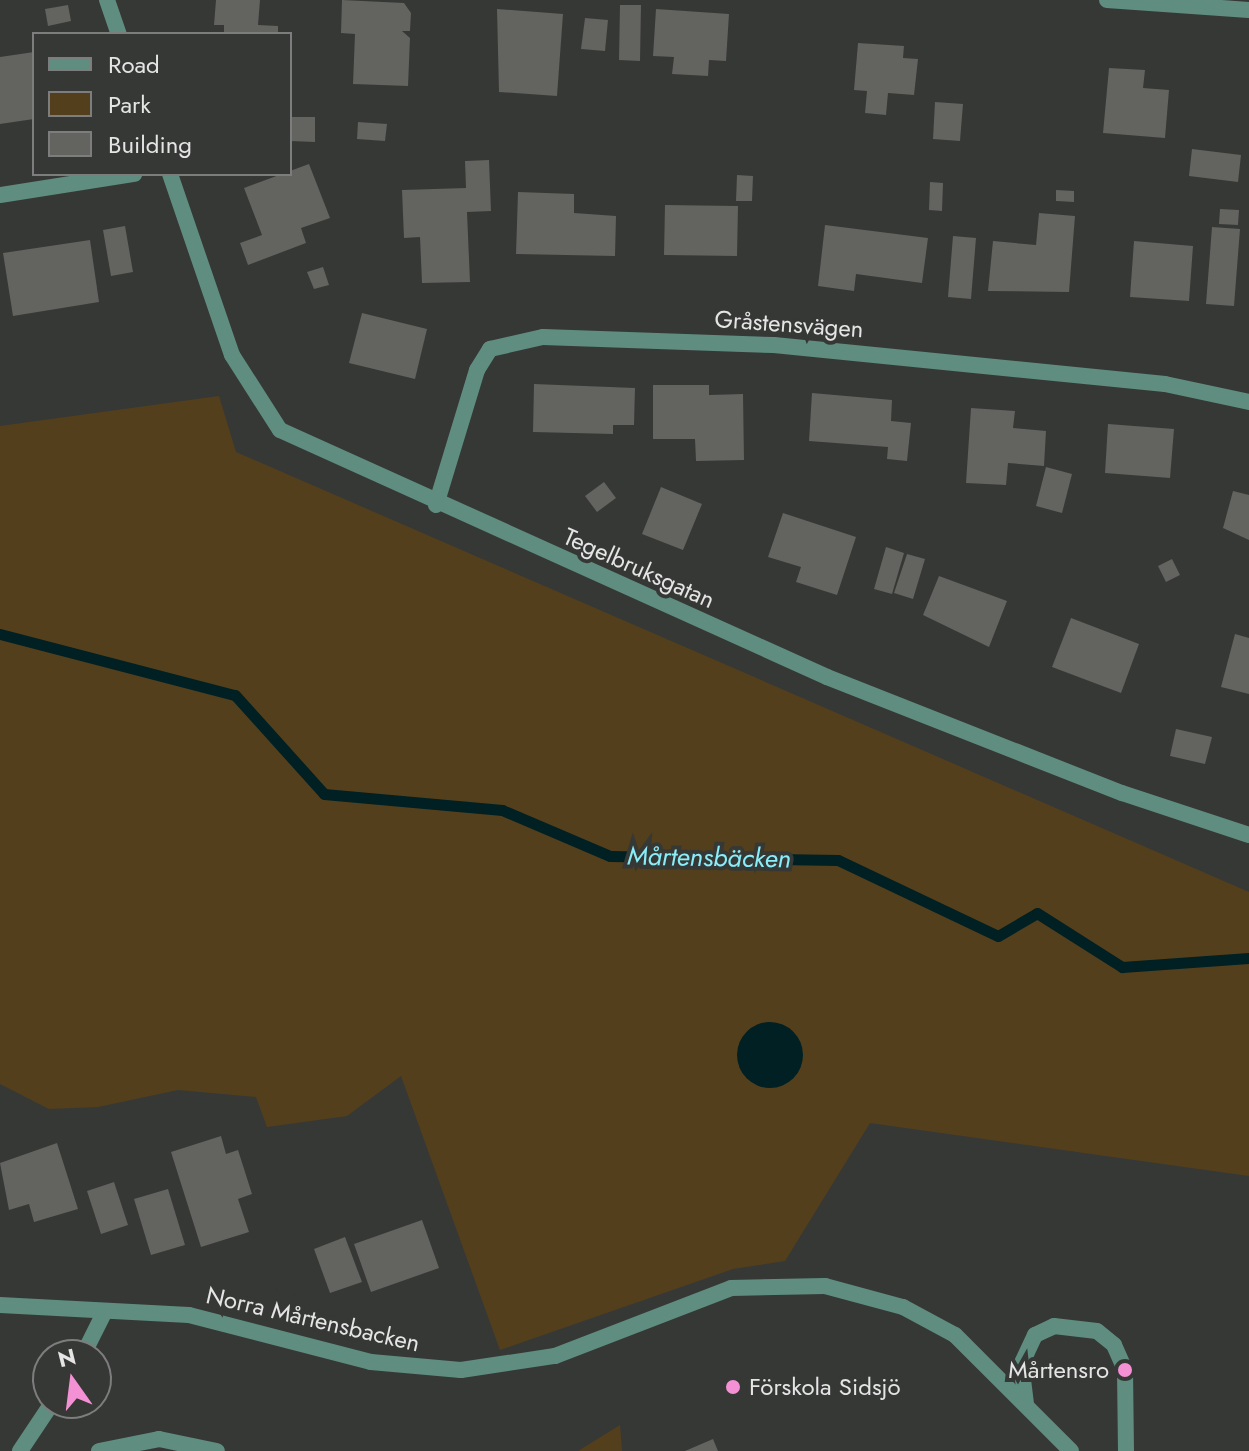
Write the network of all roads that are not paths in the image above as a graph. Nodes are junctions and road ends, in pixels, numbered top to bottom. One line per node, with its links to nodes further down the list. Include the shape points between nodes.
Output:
1 (107, 0): 4 (street)
2 (1107, 0): 3 (street)
3 (1249, 10)
4 (118, 32)
5 (121, 176): 7 (street)
6 (171, 176): 9 (street, Tegelbruksgatan, via 251,394 280,430)
7 (0, 195)
8 (1249, 402): 9 (street, Gråstensvägen, via 1165,384 790,346 543,337 490,349 477,370)
9 (436, 505): 10 (street, Tegelbruksgatan, via 827,677)
10 (1249, 835)
11 (0, 1305): 12 (street, Norra Mårtensbacken)
12 (105, 1311): 13 (street); 14 (street, Norra Mårtensbacken, via 231,1321 371,1362 461,1370 555,1356 731,1288 825,1286 903,1307 955,1335)
13 (91, 1339)
14 (1026, 1404): 19 (street, Norra Mårtensbacken); 20 (street, via 1021,1365 1035,1335 1054,1326 1097,1331 1114,1345 1125,1370)
15 (41, 1419): 16 (street)
16 (20, 1451)
17 (99, 1451): 18 (street, via 159,1439)
18 (217, 1451)
19 (1071, 1451)
20 (1126, 1451)

